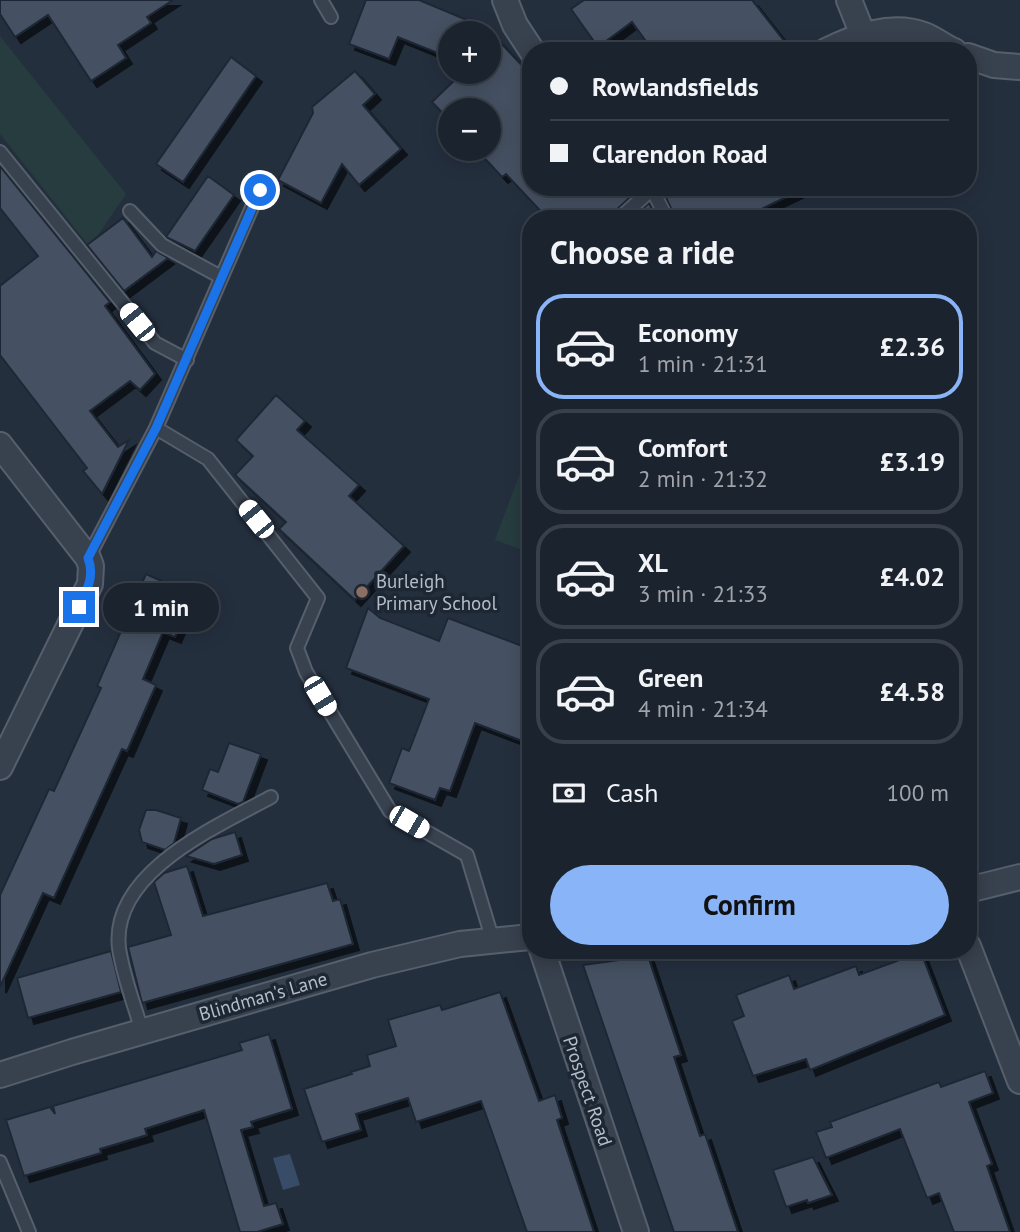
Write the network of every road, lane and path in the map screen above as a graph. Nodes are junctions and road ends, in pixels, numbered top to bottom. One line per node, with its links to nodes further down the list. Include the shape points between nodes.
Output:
1 (321, 0): 4 (lane)
2 (505, 0): 6 (street)
3 (849, 0): 5 (street)
4 (331, 17)
5 (863, 35): 7 (street); 8 (street, via 893,30)
6 (525, 42)
7 (847, 42)
8 (937, 42)
9 (977, 58): 10 (street)
10 (1020, 67)
11 (0, 152): 17 (lane, via 155,343)
12 (260, 190): 16 (lane)
13 (643, 196): 14 (lane)
14 (629, 210)
15 (130, 211): 16 (lane, via 162,245)
16 (221, 277): 17 (lane)
17 (187, 360): 18 (lane)
18 (156, 428): 20 (lane); 26 (lane, via 208,460 318,598 297,648 306,672 390,811 467,855)
19 (0, 445): 20 (street)
20 (88, 558): 21 (street, via 90,584)
21 (0, 767)
22 (271, 797): 29 (lane, via 173,854 142,884 127,907 120,923 119,946)
23 (1020, 877): 24 (street)
24 (977, 888)
25 (522, 938): 26 (street, Blindman's Lane)
26 (493, 941): 29 (street, Blindman's Lane, via 372,965)
27 (545, 959): 34 (street, Prospect Road)
28 (973, 959): 31 (street)
29 (142, 1031): 30 (street, Blindman's Lane)
30 (0, 1075)
31 (1020, 1081)
32 (0, 1162): 33 (lane)
33 (29, 1232)
34 (636, 1232)

